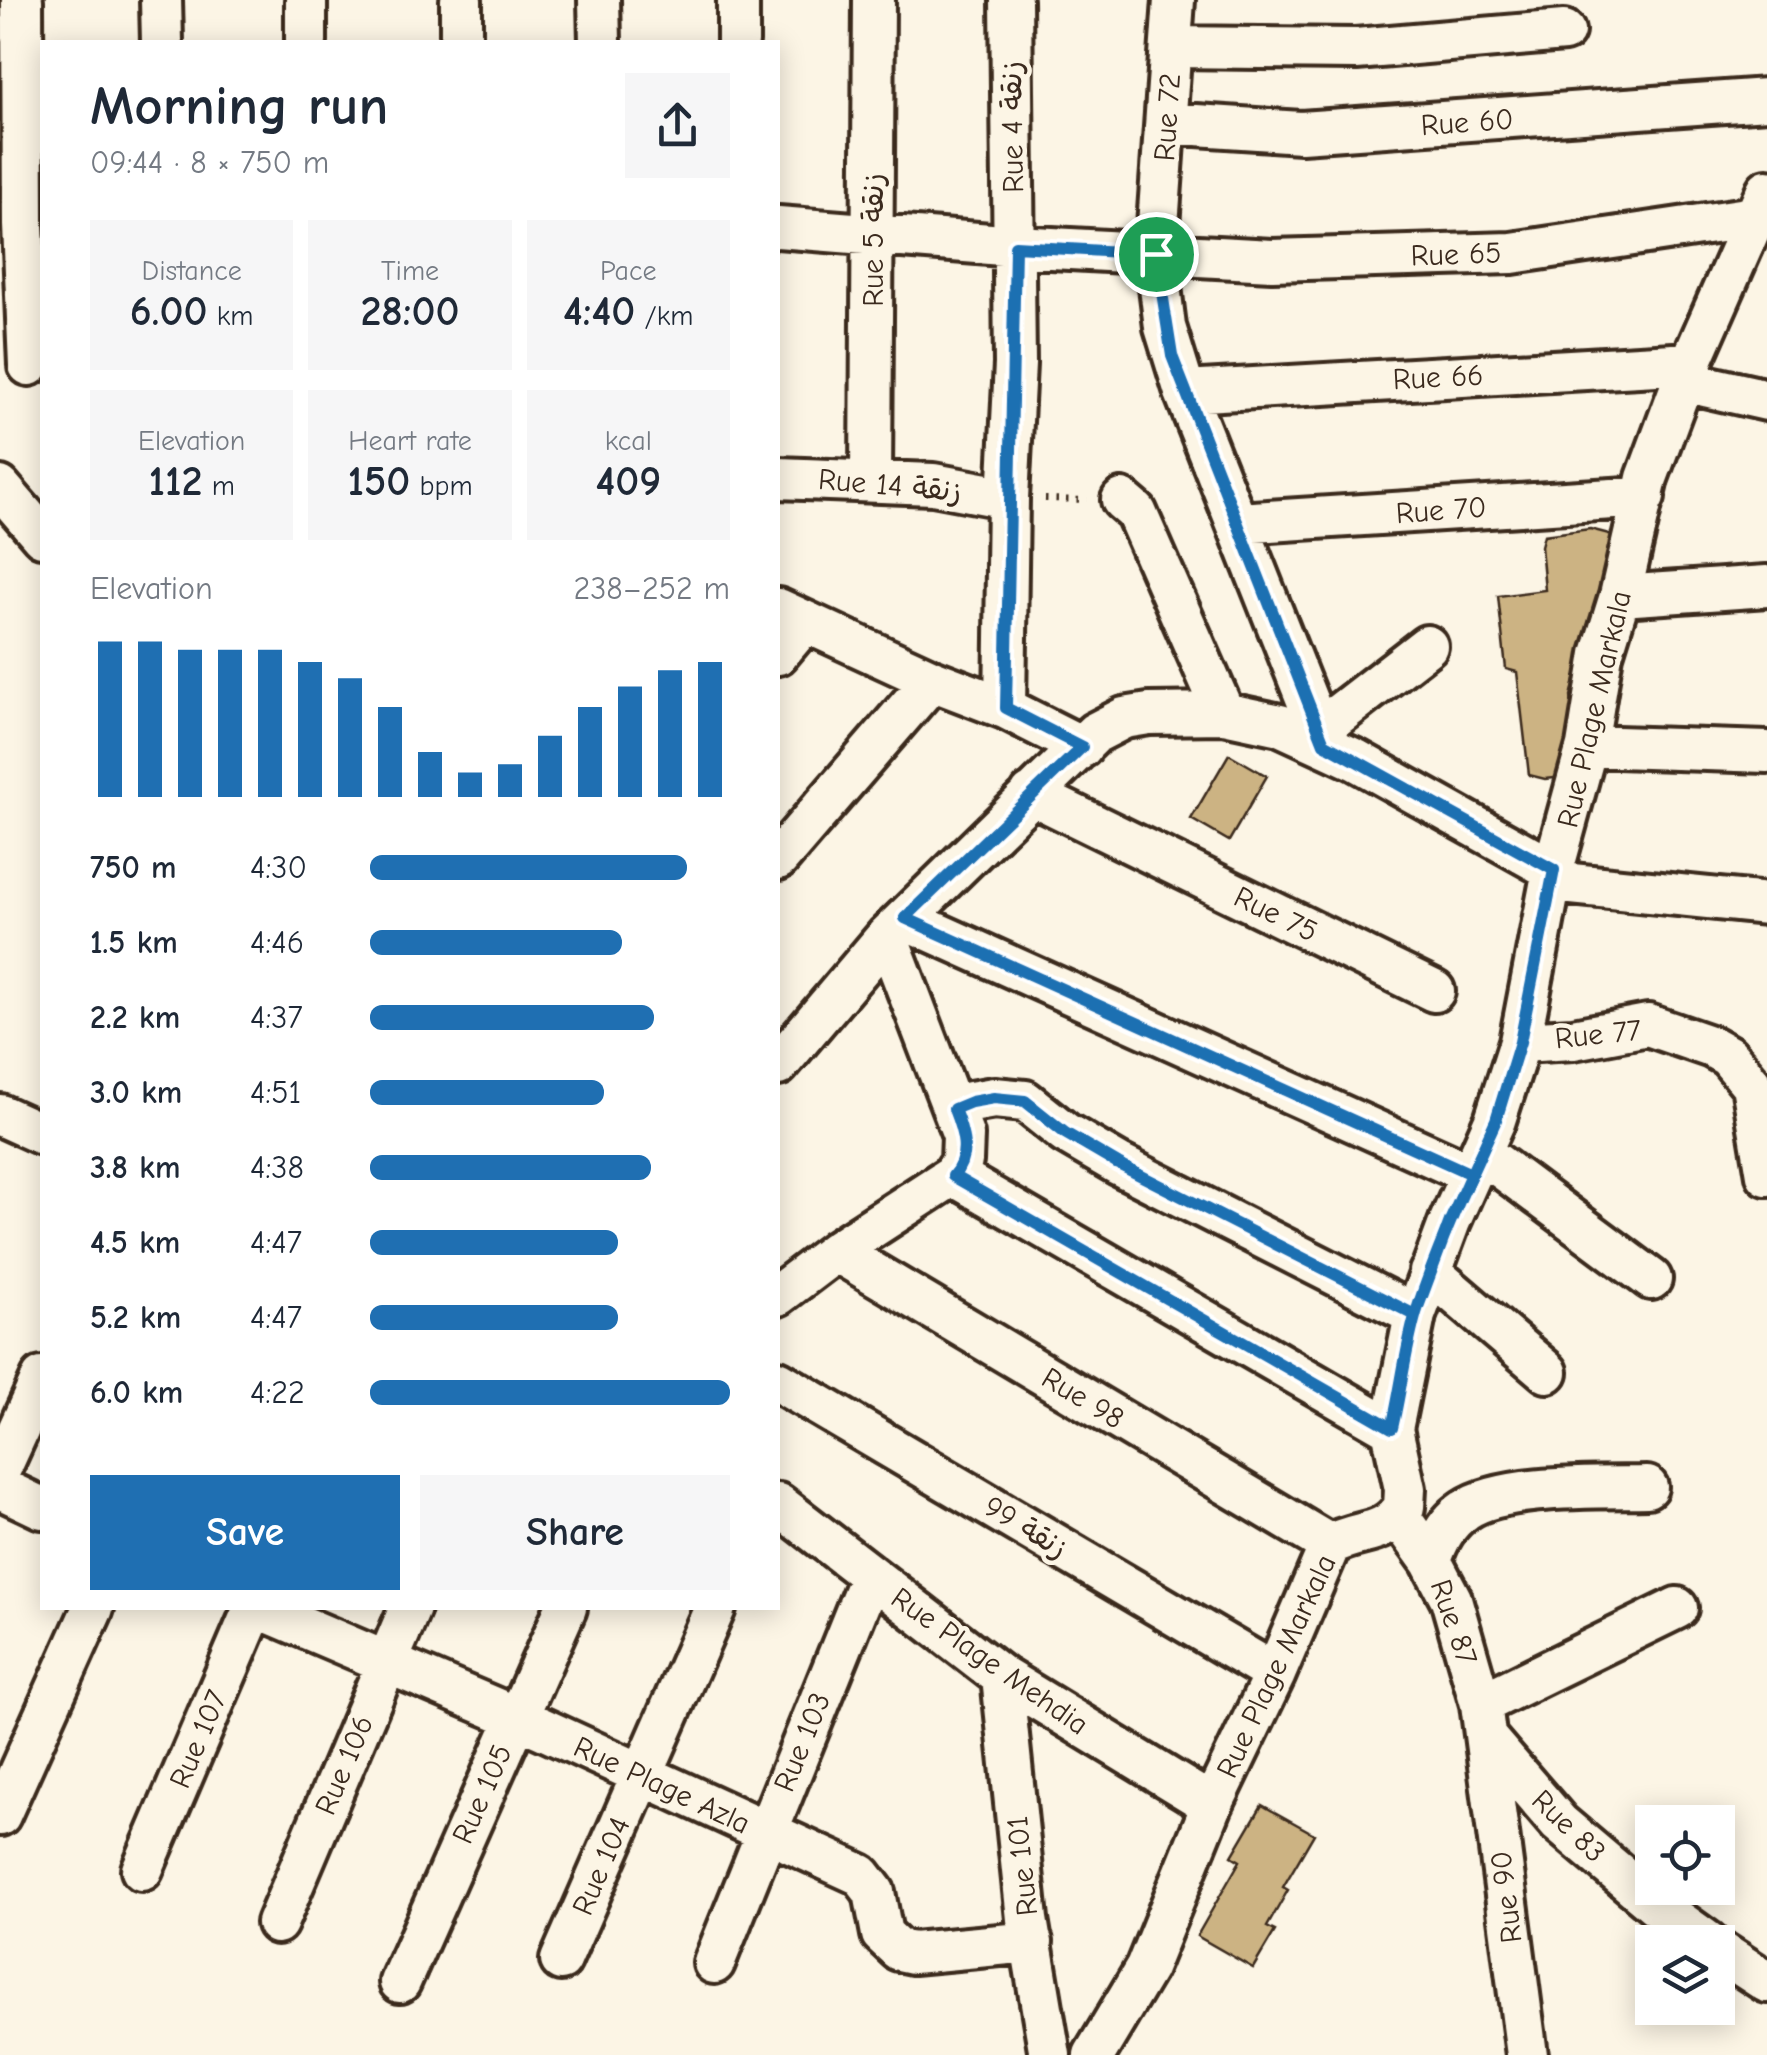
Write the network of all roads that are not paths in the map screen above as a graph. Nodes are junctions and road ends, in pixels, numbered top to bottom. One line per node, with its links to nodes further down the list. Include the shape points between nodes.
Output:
1 (22, 0): 20 (street)
2 (161, 0): 11 (street)
3 (306, 0): 12 (street)
4 (461, 0): 13 (street)
5 (599, 0): 14 (street)
6 (738, 0): 15 (street)
7 (874, 0): 22 (street, Rue 5 زنقة)
8 (1011, 0): 23 (street, Rue 4 زنقة)
9 (1174, 0): 16 (street, Rue 72)
10 (1564, 31): 16 (street, via 1356,49)
11 (162, 40)
12 (306, 40)
13 (461, 40)
14 (600, 40)
15 (738, 40)
16 (1172, 46): 18 (street, Rue 72)
17 (1767, 100): 18 (street, Rue 60, via 1300,132)
18 (1166, 123): 24 (street, Rue 72)
19 (1761, 203): 24 (street, Rue 65, via 1512,253 1272,260); 26 (street, Rue Plage Markala)
20 (22, 225): 25 (street)
21 (780, 227): 22 (street, Rue 65)
22 (872, 233): 23 (street, Rue 65); 30 (street, Rue 5 زنقة)
23 (1015, 246): 24 (street, Rue 65); 33 (street, Rue 4 زنقة)
24 (1156, 254): 27 (street, Rue 72, via 1165,327)
25 (24, 364)
26 (1687, 372): 27 (street, Rue 66); 28 (street, Rue 66); 32 (street, Rue Plage Markala)
27 (1185, 392): 35 (street, Rue 72)
28 (1767, 400)
29 (780, 478): 30 (street, Rue 14 زنقة)
30 (870, 480): 33 (street, Rue 14 زنقة)
31 (0, 488): 36 (street)
32 (1644, 497): 35 (street, Rue 70); 38 (street, Rue Plage Markala)
33 (1008, 498): 43 (street, Rue 4 زنقة)
34 (1122, 500): 44 (street, via 1136,512)
35 (1238, 523): 45 (street, Rue 72)
36 (40, 534)
37 (1767, 586): 38 (street)
38 (1620, 596): 46 (street, Rue Plage Markala, via 1602,654)
39 (791, 616): 41 (street); 42 (street)
40 (1427, 646): 45 (street)
41 (780, 648)
42 (932, 680): 43 (street); 50 (street)
43 (1006, 708): 47 (street)
44 (1224, 713): 45 (street); 47 (street, via 1132,716 1105,726)
45 (1322, 736): 51 (street)
46 (1587, 746): 48 (street); 51 (street, Rue Plage Markala)
47 (1082, 747): 49 (street)
48 (1767, 752)
49 (1031, 794): 53 (street); 54 (street, Rue 75)
50 (780, 857)
51 (1552, 876): 52 (street); 55 (street, Rue Plage Markala)
52 (1767, 904)
53 (896, 927): 56 (street); 57 (street); 60 (street)
54 (1434, 991)
55 (1520, 1042): 60 (street, Rue Plage Markala); 61 (street, Rue 77, via 1648,1025 1712,1047 1747,1076 1756,1094)
56 (780, 1057)
57 (954, 1109): 62 (street, via 964,1145); 67 (street, via 994,1098 1025,1101 1118,1164)
58 (0, 1115): 59 (street)
59 (40, 1133)
60 (1477, 1163): 64 (street, Rue Plage Markala); 65 (street)
61 (1767, 1175)
62 (953, 1176): 63 (street); 71 (street)
63 (836, 1251): 66 (street); 78 (street, Rue 98)
64 (1430, 1272): 67 (street, Rue Plage Markala); 68 (street)
65 (1651, 1279)
66 (780, 1293)
67 (1415, 1315): 71 (street, Rue Plage Markala)
68 (1547, 1372)
69 (780, 1381): 89 (street, زنقة 99)
70 (40, 1382): 72 (street)
71 (1392, 1428): 77 (street, Rue Plage Markala, via 1406,1496)
72 (0, 1470)
73 (1647, 1487): 79 (street, via 1552,1490 1483,1501 1446,1528)
74 (0, 1488): 76 (street)
75 (780, 1506): 80 (street, Rue Plage Mehdia)
76 (40, 1507)
77 (1398, 1516): 78 (street, Rue Plage Markala, via 1380,1530); 79 (street, Rue 87)
78 (1330, 1545): 89 (street, Rue Plage Markala)
79 (1431, 1560): 92 (street, Rue 87, via 1451,1599)
80 (870, 1578): 90 (street, Rue Plage Mehdia); 96 (street, Rue 103)
81 (1677, 1608): 92 (street)
82 (92, 1610): 95 (street)
83 (256, 1610): 97 (street, Rue 107)
84 (262, 1610): 88 (street, Rue Plage Azla)
85 (409, 1610): 88 (street, Rue 106)
86 (565, 1610): 91 (street, Rue 105)
87 (714, 1610): 93 (street, Rue 104)
88 (387, 1663): 91 (street, Rue Plage Azla); 98 (street, Rue 106)
89 (1275, 1674): 94 (street, Rue Plage Markala)
90 (1002, 1677): 94 (street, Rue Plage Mehdia); 100 (street, Rue 101)
91 (516, 1718): 93 (street, Rue Plage Azla); 104 (street, Rue 105)
92 (1483, 1721): 99 (street, Rue 83, via 1559,1823); 108 (street, Rue 90)
93 (640, 1774): 96 (street, Rue Plage Azla); 101 (street, Rue 104)
94 (1212, 1804): 107 (street, Rue Plage Markala, via 1146,1968)
95 (0, 1815)
96 (765, 1833): 100 (street, Rue Plage Azla, via 864,1878 874,1892 882,1934 902,1951); 103 (street, Rue 103)
97 (142, 1870)
98 (277, 1923)
99 (1685, 1925)
100 (1032, 1942): 106 (street, Rue 101)
101 (561, 1960)
102 (1735, 1961): 105 (street)
103 (714, 1964)
104 (400, 1982)
105 (1767, 1982)
106 (1050, 2055)
107 (1094, 2055)
108 (1527, 2055)

